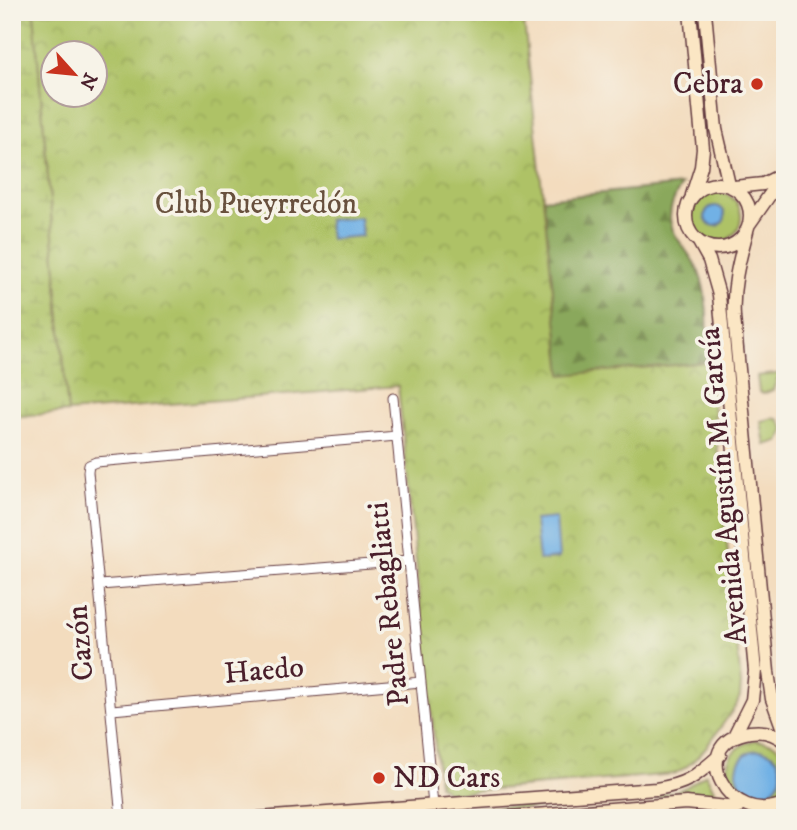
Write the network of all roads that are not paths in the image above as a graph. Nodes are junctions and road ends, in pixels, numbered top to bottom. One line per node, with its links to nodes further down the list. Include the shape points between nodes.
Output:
1 (690, 12): 5 (main road, via 703,149)
2 (705, 12): 4 (main road, via 716,129)
3 (785, 172): 4 (main road, via 763,184); 6 (main road)
4 (732, 186): 5 (main road, via 705,186); 6 (main road, via 748,202)
5 (690, 199): 7 (main road, via 686,220)
6 (748, 227): 7 (main road, via 733,245 711,247); 14 (main road, Avenida Agustín M. García, via 736,270 734,317 768,672)
7 (699, 242): 15 (main road, Avenida Agustín M. García, via 719,295 755,671 752,700)
8 (393, 398): 9 (street, Padre Rebagliatti)
9 (397, 436): 10 (street, Padre Rebagliatti); 11 (street, Cazón, via 89,465)
10 (409, 561): 11 (street); 12 (street, Padre Rebagliatti)
11 (100, 585): 13 (street, Cazón)
12 (421, 682): 13 (street, Haedo); 19 (street, Padre Rebagliatti)
13 (112, 710): 22 (street, Cazón)
14 (785, 735)
15 (733, 738): 16 (main road, via 756,731); 17 (main road, Avenida Agustín M. García)
16 (785, 742)
17 (720, 755): 19 (main road, via 694,778 675,786); 20 (main road, via 716,767 720,791)
18 (785, 803): 21 (main road)
19 (433, 805): 23 (main road)
20 (737, 808): 21 (main road); 24 (main road, via 686,803)
21 (757, 816)
22 (121, 818)
23 (259, 818)
24 (496, 818)

